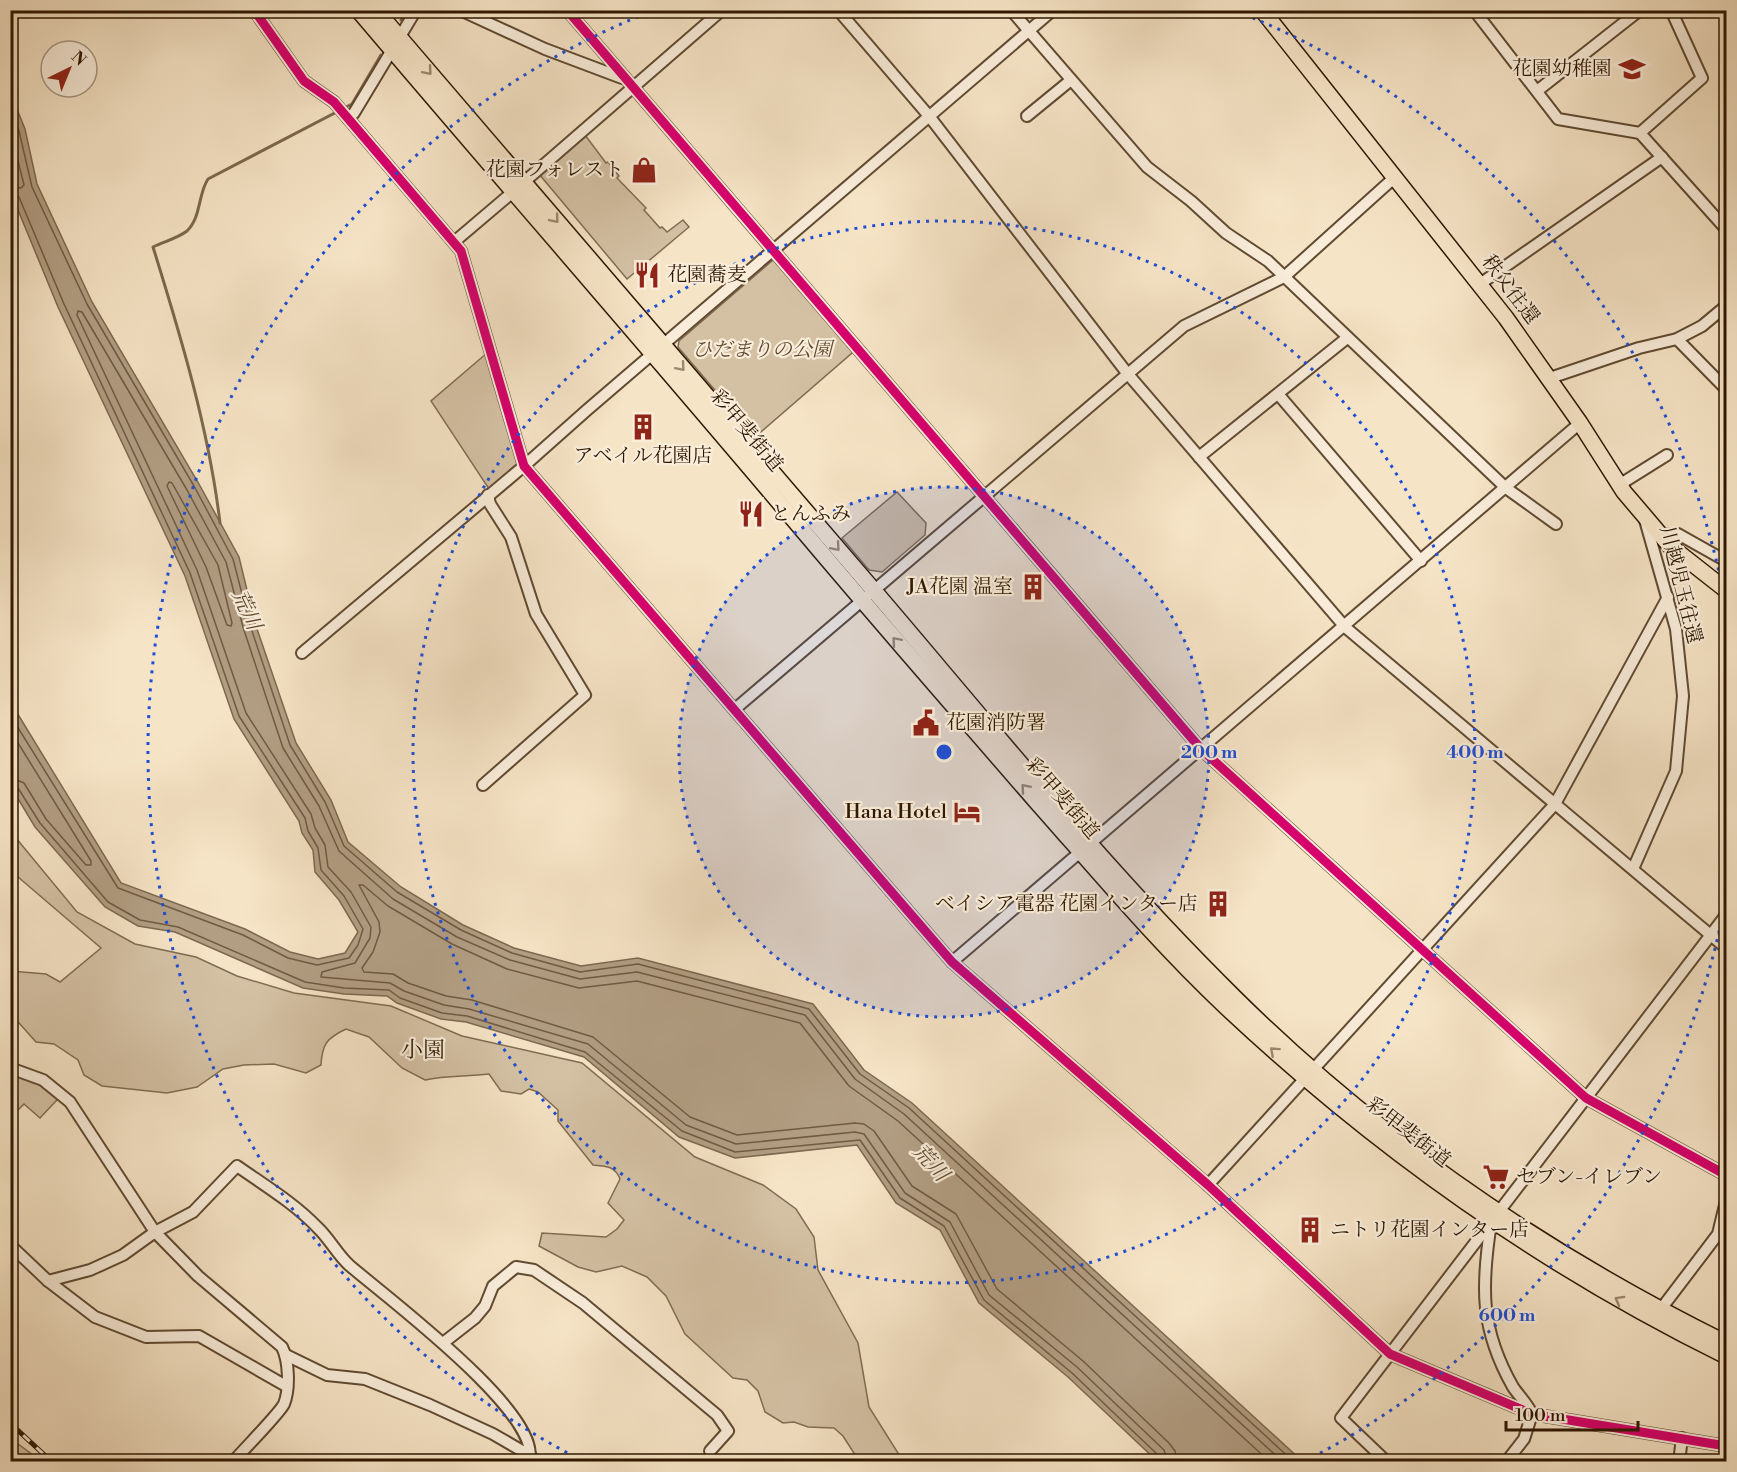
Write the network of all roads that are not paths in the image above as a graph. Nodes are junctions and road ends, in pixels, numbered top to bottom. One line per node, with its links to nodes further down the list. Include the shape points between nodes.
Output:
1 (254, 10): 20 (street, via 304,81)
2 (358, 10): 16 (highway, 彩甲斐街道)
3 (376, 10): 16 (highway, 彩甲斐街道)
4 (416, 10): 16 (street)
5 (460, 10): 18 (street)
6 (567, 10): 18 (street)
7 (722, 10): 18 (street)
8 (838, 10): 21 (street)
9 (1011, 10): 15 (street)
10 (1053, 10): 15 (street)
11 (1262, 10): 25 (highway, 秩父往還)
12 (1474, 10): 19 (street)
13 (1640, 10): 19 (street)
14 (1671, 10): 23 (street, via 1702,78)
15 (1028, 31): 17 (street); 21 (street)
16 (396, 45): 20 (street, via 354,113); 26 (highway, 彩甲斐街道)
17 (1071, 80): 22 (street); 30 (street, via 1147,167)
18 (629, 84): 26 (street); 29 (street)
19 (1537, 91): 23 (street, via 1558,119)
20 (343, 113): 28 (street)
21 (929, 116): 29 (street); 36 (street)
22 (1027, 116)
23 (1640, 133): 24 (street)
24 (1662, 157): 27 (street); 31 (street)
25 (1395, 177): 30 (street); 31 (highway, 秩父往還)
26 (519, 186): 28 (street); 35 (highway, 彩甲斐街道)
27 (1726, 229)
28 (454, 242): 43 (street, via 461,251)
29 (773, 249): 35 (street); 47 (street)
30 (1284, 277): 33 (street); 36 (street, via 1184,326)
31 (1480, 284): 37 (highway, 秩父往還)
32 (1726, 306): 34 (street, via 1702,326)
33 (1347, 338): 39 (street); 45 (street)
34 (1677, 339): 37 (street); 38 (street)
35 (657, 349): 43 (street); 54 (highway, 彩甲斐街道, one-way to 54); 56 (highway, 彩甲斐街道)
36 (1127, 374): 42 (street); 47 (street)
37 (1550, 378): 40 (highway, 秩父往還)
38 (1726, 389)
39 (1278, 394): 42 (street); 51 (street)
40 (1580, 423): 44 (highway, 秩父往還); 45 (street)
41 (1667, 455): 44 (street)
42 (1199, 457): 57 (street)
43 (525, 466): 46 (street); 59 (street)
44 (1619, 485): 48 (highway, 秩父往還)
45 (1506, 488): 49 (street); 51 (street)
46 (488, 495): 58 (street); 61 (street, via 511,537 536,614 585,695)
47 (985, 496): 54 (street); 60 (street)
48 (1644, 516): 50 (highway, 秩父往還); 55 (street, 川越児玉往還)
49 (1556, 524)
50 (1660, 534): 52 (street, via 1678,534); 53 (highway, 秩父往還)
51 (1421, 561): 57 (street)
52 (1726, 561)
53 (1726, 590)
54 (874, 591): 56 (street); 63 (highway, 彩甲斐街道)
55 (1668, 597): 62 (street); 64 (street, 川越児玉往還, via 1681,662 1683,696 1676,771)
56 (862, 601): 59 (street); 63 (highway, 彩甲斐街道, one-way to 56)
57 (1345, 627): 60 (street); 62 (street)
58 (302, 653)
59 (735, 709): 69 (street)
60 (1201, 749): 63 (street); 68 (street)
61 (483, 785)
62 (1555, 804): 64 (street); 68 (street)
63 (1085, 848): 69 (street); 71 (highway, 彩甲斐街道)
64 (1633, 869): 66 (street)
65 (1726, 915): 66 (street)
66 (1711, 935): 67 (street); 72 (street)
67 (1726, 948)
68 (1422, 950): 71 (street); 72 (street)
69 (952, 962): 74 (street)
70 (10, 1068): 77 (street, via 43,1080 70,1102)
71 (1309, 1074): 74 (street); 76 (highway, 彩甲斐街道)
72 (1586, 1098): 73 (street); 76 (street)
73 (1726, 1176)
74 (1208, 1185): 83 (street)
75 (1726, 1201): 80 (street, via 1718,1234)
76 (1495, 1216): 80 (highway, 彩甲斐街道); 83 (street); 85 (highway, 彩甲斐街道, one-way to 76, via 1614,1297); 87 (street, via 1484,1287 1485,1318 1514,1388)
77 (155, 1232): 79 (street, via 123,1255 90,1270); 81 (street, via 193,1212 237,1166 304,1215 347,1263); 84 (street, via 198,1276 271,1336)
78 (10, 1245): 79 (street)
79 (48, 1281): 86 (street, via 95,1317 146,1337 200,1336)
80 (1661, 1310): 82 (highway, 彩甲斐街道)
81 (443, 1343): 90 (street, via 475,1318 493,1286 516,1267 534,1270 600,1316 717,1415 728,1431); 91 (street, via 495,1393 525,1434)
82 (1726, 1343)
83 (1390, 1354): 87 (street); 93 (street, via 1341,1418)
84 (286, 1355): 86 (street); 91 (street, via 327,1375 365,1379 430,1405 493,1434)
85 (1726, 1356)
86 (286, 1386): 92 (street, via 284,1404)
87 (1532, 1414): 88 (street); 94 (street, via 1524,1439)
88 (1682, 1438): 89 (street); 95 (street)
89 (1726, 1446)
90 (710, 1451)
91 (529, 1459)
92 (233, 1461)
93 (1387, 1461)
94 (1506, 1461)
95 (1678, 1461)

